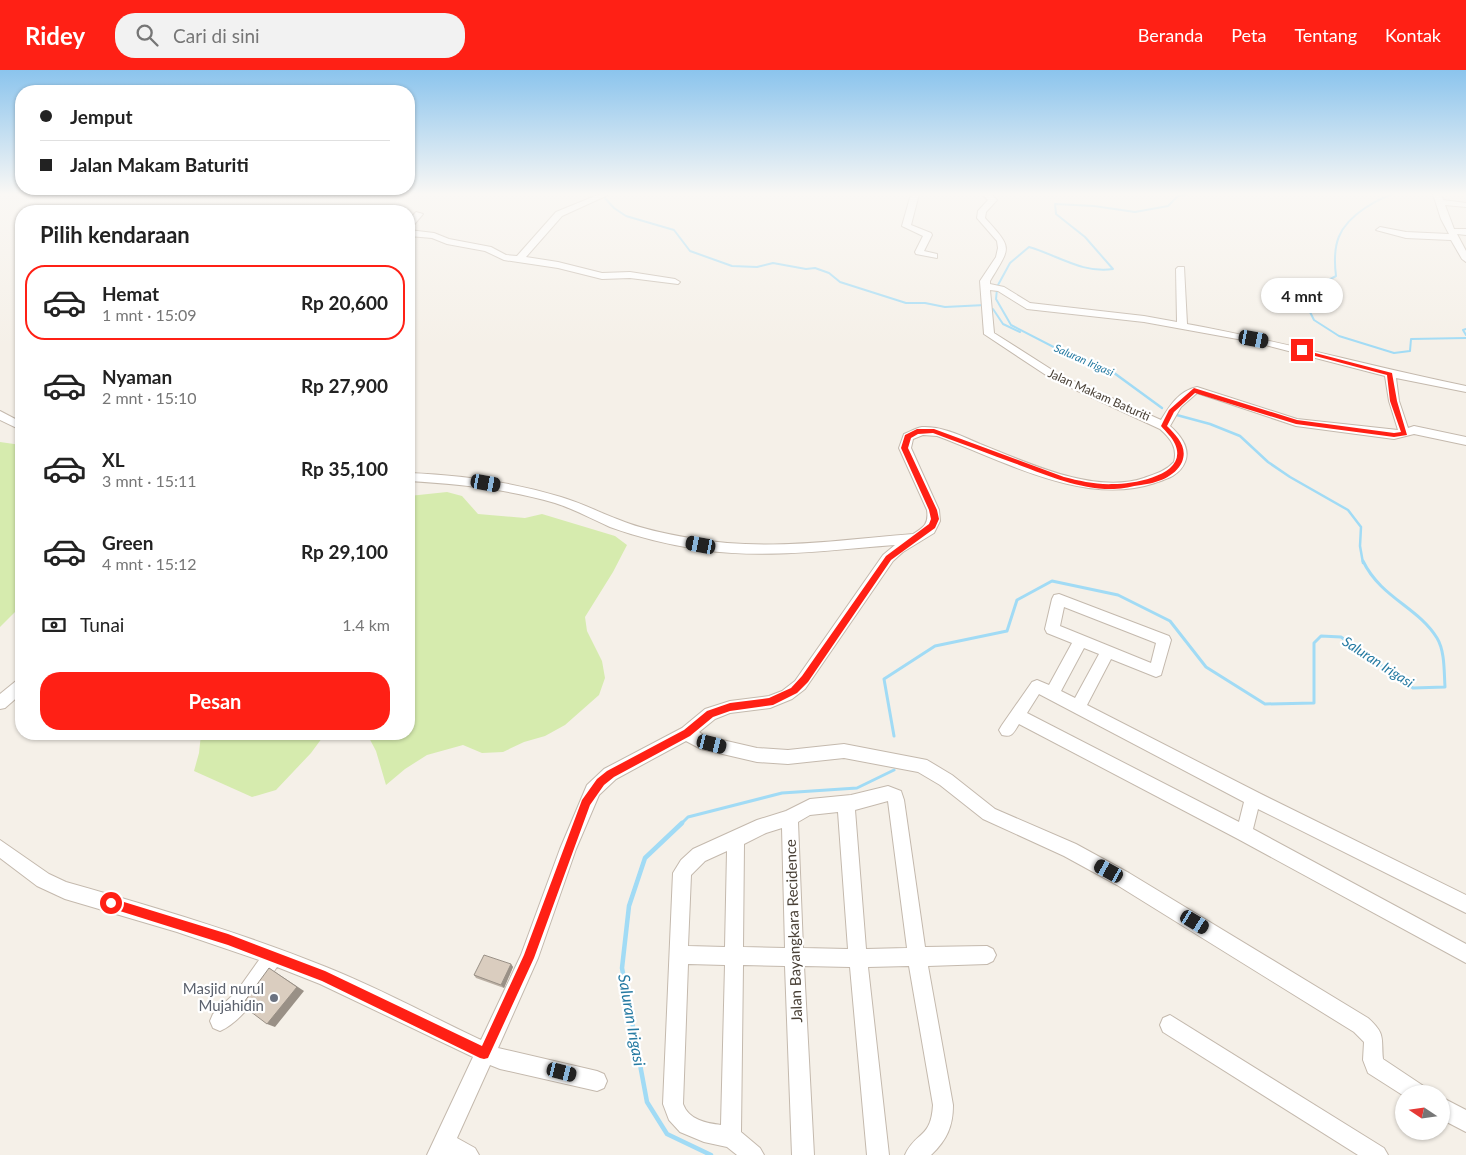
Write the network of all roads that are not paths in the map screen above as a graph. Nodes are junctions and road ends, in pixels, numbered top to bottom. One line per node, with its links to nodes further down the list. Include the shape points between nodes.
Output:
1 (466, 245): 7 (street)
2 (533, 245): 7 (street)
3 (923, 245): 6 (street, via 919,252)
4 (1001, 245): 11 (street, Jalan Makam Baturiti, via 1002,252 986,278)
5 (1458, 245): 8 (street)
6 (934, 256)
7 (519, 259): 10 (street, via 602,276 630,275)
8 (1466, 259)
9 (1181, 270): 12 (street)
10 (675, 282)
11 (985, 286): 12 (street, via 1001,289 1027,306); 17 (street, Jalan Makam Baturiti, via 987,330 994,338 1056,377)
12 (1182, 326): 13 (street, via 1276,344)
13 (1390, 374): 14 (street); 18 (street)
14 (1466, 389)
15 (0, 415): 16 (street)
16 (15, 423)
17 (1164, 426): 18 (street, via 1176,406 1197,390 1296,422 1394,435); 21 (street, Jalan Makam Baturiti, via 1179,446 1181,455 1175,468 1151,481 1114,487 1062,478 938,432 925,430 913,433 906,439 905,448 935,519 930,530)
18 (1404, 433): 19 (street, via 1414,430)
19 (1466, 441)
20 (415, 477): 21 (street, via 512,488 577,507 640,531 721,547 784,548)
21 (914, 539): 30 (street, Jalan Makam Baturiti, via 888,558 805,679 794,690 770,702 721,710 700,720)
22 (1080, 642): 23 (street); 23 (street, via 1052,629 1059,599 1164,640 1156,670); 25 (street)
23 (1108, 651): 27 (street)
24 (15, 690): 26 (street)
25 (1052, 693): 27 (street); 28 (street, via 1037,686)
26 (0, 703)
27 (1078, 707): 31 (street)
28 (1016, 715): 29 (street); 34 (street)
29 (1007, 730)
30 (687, 733): 48 (street, Jalan Makam Baturiti, via 610,774 593,790 571,840 529,958); 50 (street, via 701,742 758,755 788,757 844,752 930,769 989,814 1070,850 1123,879 1361,1025 1373,1037 1372,1060 1377,1068)
31 (1253, 798): 34 (street); 37 (street)
32 (846, 804): 33 (street, via 810,807); 44 (street, via 888,792 895,796); 45 (street)
33 (790, 818): 35 (street, via 763,826); 43 (street, Jalan Bayangkara Recidence)
34 (1244, 833): 38 (street)
35 (736, 840): 39 (street, via 699,854 682,873); 40 (street)
36 (0, 848): 42 (street, via 43,880 65,890)
37 (1466, 904)
38 (1466, 954)
39 (678, 955): 40 (street); 53 (street, via 674,1110 691,1127)
40 (734, 955): 43 (street); 53 (street)
41 (987, 955): 44 (street)
42 (273, 956): 46 (street, via 244,998); 48 (street, via 325,976)
43 (794, 956): 45 (street); 57 (street, Jalan Bayangkara Recidence)
44 (917, 956): 45 (street); 59 (street, via 943,1105 943,1123 939,1133)
45 (858, 958): 58 (street)
46 (220, 1021)
47 (1170, 1025): 60 (street)
48 (484, 1054): 49 (street); 54 (street, Jalan Makam Baturiti)
49 (597, 1081)
50 (1404, 1085)
51 (1450, 1113): 52 (street)
52 (1466, 1122)
53 (731, 1137): 56 (street)
54 (441, 1149): 55 (street)
55 (468, 1155)
56 (753, 1155)
57 (803, 1155)
58 (878, 1155)
59 (916, 1155)
60 (1377, 1155)

